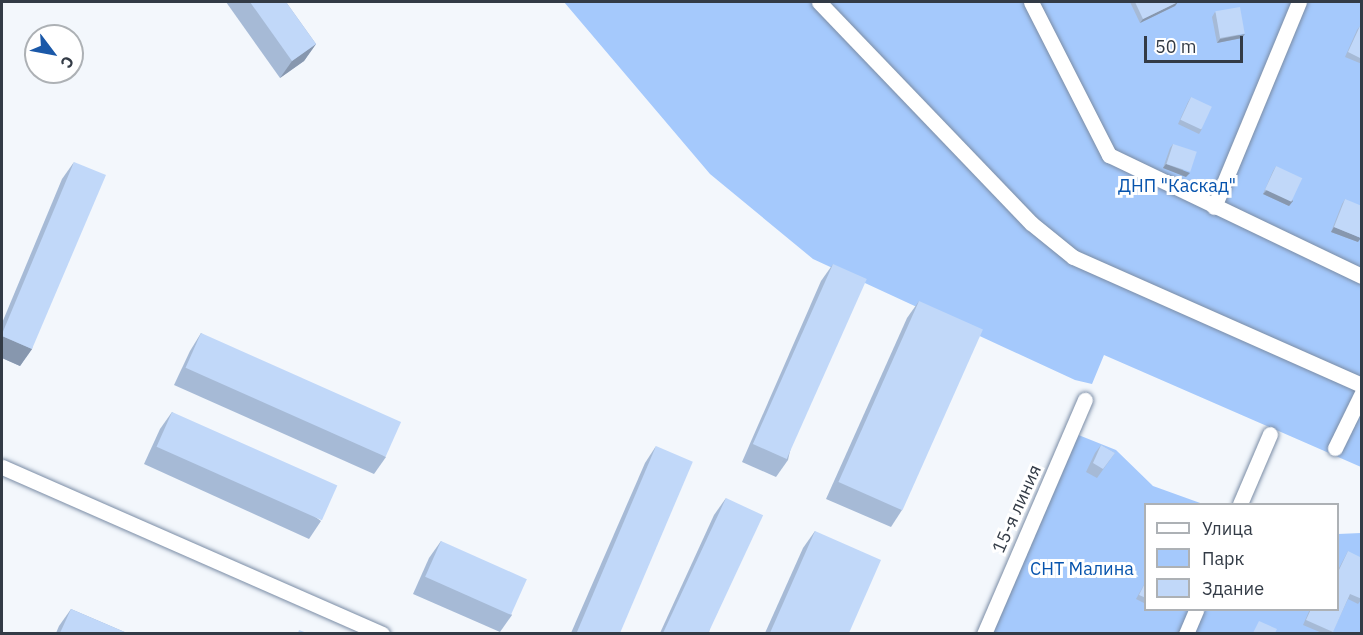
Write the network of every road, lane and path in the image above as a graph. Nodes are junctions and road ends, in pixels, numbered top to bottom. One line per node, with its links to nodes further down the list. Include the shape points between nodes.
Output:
1 (819, 2): 6 (street, via 1031,223 1073,257)
2 (1031, 2): 4 (street, via 1109,155)
3 (1299, 2): 4 (street)
4 (1214, 207): 5 (street)
5 (1362, 276)
6 (1362, 385)
7 (1362, 393): 10 (street)
8 (1085, 400): 15 (street, 15-я линия)
9 (1270, 434): 12 (street)
10 (1335, 448)
11 (2, 467): 14 (street)
12 (1240, 503)
13 (1195, 611): 16 (street)
14 (382, 633)
15 (984, 633)
16 (1186, 633)

